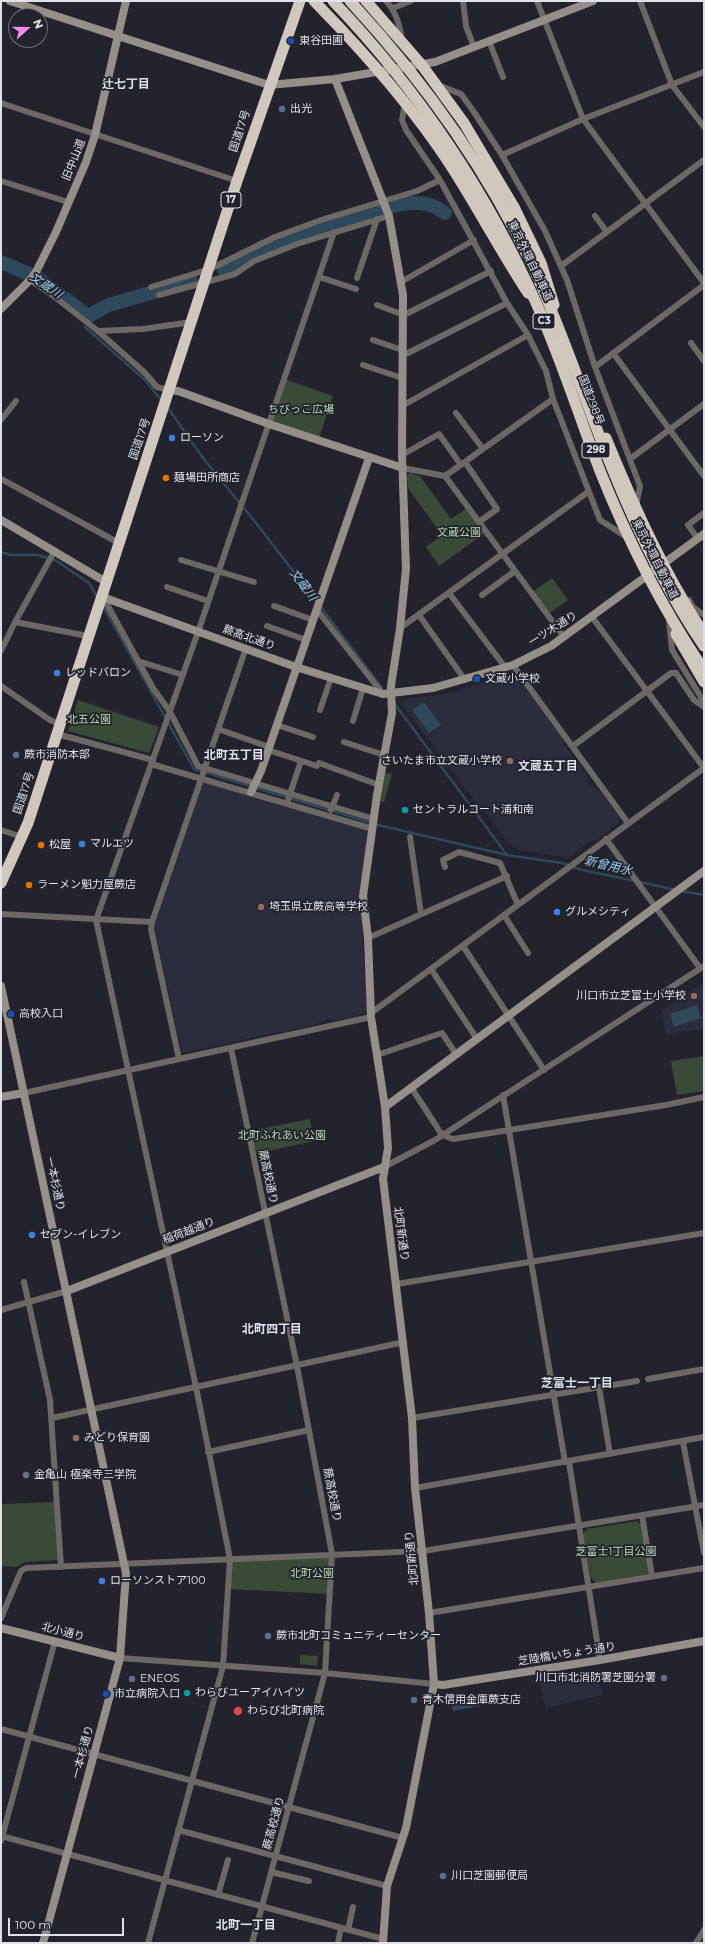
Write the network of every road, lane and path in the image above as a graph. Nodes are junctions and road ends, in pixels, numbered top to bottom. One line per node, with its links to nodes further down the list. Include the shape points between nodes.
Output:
1 (10, 1): 16 (street)
2 (126, 1): 16 (street, 旧中山道)
3 (300, 1): 26 (highway, 国道17号 / 17)
4 (314, 1): 21 (highway, via 357,44)
5 (333, 1): 138 (highway, 東京外環自動車道 / C3, bridge, via 385,58 428,115 464,168 506,238 538,307 617,511 660,599)
6 (350, 1): 131 (highway, 東京外環自動車道 / C3, bridge, via 394,50 439,108 483,175 515,232 551,309 627,506 671,593)
7 (366, 1): 18 (highway)
8 (386, 1): 14 (street)
9 (411, 1): 14 (street)
10 (463, 1): 19 (street, via 466,26)
11 (537, 1): 15 (street)
12 (593, 1): 15 (street)
13 (640, 1): 27 (street)
14 (393, 8): 18 (street, via 398,19)
15 (544, 20): 17 (street); 30 (street)
16 (118, 36): 26 (street); 32 (street, 旧中山道)
17 (489, 41): 19 (street); 23 (street)
18 (402, 44): 20 (highway)
19 (474, 47): 20 (street, via 435,62)
20 (421, 64): 21 (street); 25 (highway)
21 (380, 72): 24 (street); 28 (highway)
22 (704, 72): 27 (street)
23 (503, 77)
24 (334, 79): 26 (street); 38 (street, 北町新通り)
25 (436, 84): 33 (street, via 461,94); 63 (highway, via 464,123 514,207 541,263)
26 (269, 85): 37 (highway, 国道17号 / 17)
27 (672, 85): 30 (street); 31 (street)
28 (405, 102): 35 (street, via 402,120 406,130); 65 (highway, via 451,166 508,263)
29 (1, 103): 32 (street)
30 (583, 119): 33 (street); 40 (street)
31 (704, 127)
32 (95, 135): 37 (street); 39 (street, 旧中山道)
33 (502, 155): 47 (street, via 535,212)
34 (704, 160): 40 (street)
35 (440, 180): 38 (street, via 417,191); 46 (street)
36 (1, 181): 39 (street)
37 (237, 181): 48 (highway, 国道17号 / 17)
38 (381, 201): 41 (street, 北町新通り); 48 (street, via 324,218 275,237)
39 (68, 202): 50 (street, 旧中山道)
40 (645, 203): 45 (street); 55 (street)
41 (389, 216): 43 (street); 54 (street, 北町新通り)
42 (595, 216): 45 (street)
43 (377, 219): 44 (street); 52 (street)
44 (334, 232): 51 (street); 53 (street, via 254,261 235,274)
45 (607, 232): 47 (street)
46 (474, 240): 49 (street); 54 (street)
47 (561, 266): 74 (street)
48 (210, 269): 53 (highway, 国道17号 / 17); 56 (street)
49 (491, 271): 59 (street); 62 (street)
50 (32, 277): 61 (street, 旧中山道); 66 (street)
51 (319, 277): 57 (street); 83 (street)
52 (357, 278)
53 (205, 281): 58 (street); 64 (highway, 国道17号 / 17)
54 (401, 282): 62 (street, 北町新通り)
55 (704, 284): 71 (street)
56 (151, 287)
57 (356, 289)
58 (159, 295)
59 (508, 303): 67 (street); 70 (street)
60 (377, 305): 62 (street)
61 (1, 309)
62 (404, 315): 70 (street, 北町新通り)
63 (557, 315): 65 (highway, 国道298号 / 298, via 500,212); 95 (highway, 国道298号 / 298)
64 (192, 322): 66 (street); 77 (highway, 国道17号 / 17)
65 (547, 322): 100 (highway, 国道298号 / 298)
66 (98, 332): 77 (street, via 145,373)
67 (528, 335): 76 (street, via 546,371); 79 (street)
68 (373, 340): 70 (street)
69 (691, 344): 72 (street)
70 (402, 353): 75 (street, 北町新通り)
71 (613, 354): 74 (street); 84 (street)
72 (704, 361)
73 (363, 365): 75 (street)
74 (595, 367): 88 (street)
75 (402, 378): 79 (street, 北町新通り)
76 (553, 399): 85 (street); 94 (street)
77 (167, 400): 83 (street, via 178,391); 101 (highway, 国道17号 / 17)
78 (16, 401): 82 (street)
79 (402, 406): 86 (street, 北町新通り)
80 (703, 406): 84 (street)
81 (456, 413): 85 (street)
82 (1, 420)
83 (269, 424): 87 (street); 106 (street)
84 (670, 429): 88 (street); 92 (street)
85 (483, 449): 89 (street)
86 (402, 455): 89 (street, via 439,434); 90 (street, 北町新通り)
87 (369, 458): 90 (street); 117 (street)
88 (630, 459): 95 (street, via 640,486)
89 (463, 464): 91 (street); 98 (street, via 497,509)
90 (403, 468): 91 (street); 125 (street, 北町新通り, via 406,569)
91 (445, 476): 98 (street)
92 (704, 476)
93 (1, 479): 101 (street)
94 (588, 492): 100 (street, via 600,520); 103 (street)
95 (635, 511): 105 (highway, 国道298号 / 298)
96 (704, 512): 99 (street, via 688,525)
97 (1, 520): 102 (street)
98 (479, 522): 103 (street)
99 (701, 537): 105 (street, 一ツ木通り)
100 (631, 540): 108 (highway, 国道298号 / 298)
101 (119, 544): 109 (highway, 国道17号 / 17)
102 (53, 554): 109 (street); 123 (street)
103 (503, 554): 107 (street); 112 (street)
104 (181, 560): 106 (street)
105 (662, 564): 108 (street, 一ツ木通り); 119 (street, via 679,583 693,607); 127 (highway, 国道298号 / 298)
106 (218, 571): 110 (street); 115 (street)
107 (515, 571): 113 (street); 129 (street)
108 (646, 576): 120 (street, 一ツ木通り); 122 (highway, 国道298号 / 298)
109 (106, 582): 114 (highway, 国道17号 / 17)
110 (254, 582)
111 (167, 587): 115 (street)
112 (450, 593): 118 (street); 137 (street)
113 (482, 595)
114 (101, 599): 126 (street, 蕨高北通り, via 108,599); 128 (highway, 国道17号 / 17); 134 (street)
115 (208, 601): 126 (street)
116 (274, 606): 121 (street)
117 (317, 609): 121 (street); 146 (street)
118 (419, 615): 125 (street); 141 (street)
119 (704, 615)
120 (592, 617): 129 (street, 一ツ木通り); 145 (street)
121 (313, 620): 130 (street)
122 (669, 621): 142 (highway, 国道298号 / 298); 147 (street, via 672,650)
123 (15, 622): 128 (street); 133 (street)
124 (267, 626): 130 (street)
125 (400, 628): 146 (street, 北町新通り)
126 (198, 632): 132 (street, 蕨高北通り); 139 (street)
127 (704, 634)
128 (88, 636): 153 (highway, 国道17号 / 17)
129 (564, 637): 135 (street, 一ツ木通り)
130 (306, 640): 136 (street)
131 (704, 646)
132 (246, 648): 136 (street, 蕨高北通り); 154 (street)
133 (1, 651)
134 (138, 660): 139 (street); 150 (street)
135 (513, 665): 137 (street, 一ツ木通り); 157 (street)
136 (296, 667): 140 (street, 蕨高北通り); 152 (street)
137 (504, 668): 141 (street, 一ツ木通り)
138 (704, 670)
139 (183, 675): 150 (street)
140 (331, 678): 144 (street, 蕨高北通り); 149 (street)
141 (465, 680): 146 (street, 一ツ木通り, via 433,688)
142 (704, 682)
143 (1, 686): 153 (street, via 50,720)
144 (364, 688): 146 (street, 蕨高北通り); 151 (street)
145 (646, 692): 148 (street, via 671,673 676,673 694,700); 157 (street); 162 (street)
146 (388, 694): 159 (street, 北町新通り, via 392,708)
147 (704, 702)
148 (704, 707)
149 (320, 710)
150 (169, 714): 161 (street); 163 (street)
151 (353, 721)
152 (276, 725): 155 (street); 158 (street)
153 (58, 729): 161 (street); 177 (highway, 国道17号 / 17)
154 (218, 729): 158 (street); 163 (street)
155 (313, 737)
156 (344, 742): 159 (street)
157 (573, 746): 174 (street)
158 (268, 748): 160 (street); 165 (street)
159 (384, 755): 164 (street, 北町新通り)
160 (301, 761): 164 (street); 166 (street)
161 (152, 762): 163 (street); 189 (street)
162 (704, 768): 174 (street)
163 (203, 773): 165 (street); 165 (street); 190 (street)
164 (379, 784): 173 (street, 北町新通り)
165 (253, 788): 166 (street); 169 (street)
166 (290, 794): 168 (street); 169 (street)
167 (337, 795): 170 (street)
168 (308, 800): 170 (street); 171 (street)
169 (287, 803): 171 (street)
170 (333, 807): 172 (street); 173 (street)
171 (306, 808): 172 (street)
172 (330, 815): 175 (street)
173 (374, 819): 175 (street, 北町新通り)
174 (628, 823): 179 (street)
175 (373, 829): 191 (street, 北町新通り, via 363,896)
176 (1, 830): 177 (street)
177 (22, 837): 183 (highway, 国道17号 / 17)
178 (410, 837): 187 (street)
179 (606, 839): 184 (street); 185 (street)
180 (445, 867): 182 (street, via 443,860 459,852 500,862)
181 (704, 871): 185 (street)
182 (507, 876): 184 (street); 187 (street)
183 (1, 884)
184 (518, 905): 188 (street)
185 (655, 907): 194 (street); 199 (street)
186 (1, 914): 189 (street)
187 (421, 914): 191 (street)
188 (504, 915): 192 (street); 193 (street)
189 (96, 920): 190 (street); 205 (street)
190 (152, 922): 204 (street, via 151,929)
191 (368, 938): 198 (street, 北町新通り)
192 (463, 946): 195 (street); 199 (street)
193 (528, 953)
194 (702, 967): 206 (street)
195 (431, 969): 198 (street); 200 (street)
196 (1, 986): 197 (street, 一本杉通り)
197 (2, 1001): 208 (street, 一本杉通り)
198 (371, 1015): 201 (street); 203 (street, 北町新通り)
199 (509, 1015): 200 (street); 206 (street)
200 (477, 1039): 202 (street)
201 (231, 1048): 204 (street); 216 (street, 蕨高校通り)
202 (456, 1054): 203 (street, via 442,1032); 207 (street)
203 (377, 1055): 212 (street, 北町新通り)
204 (179, 1059): 205 (street)
205 (128, 1070): 208 (street); 218 (street)
206 (544, 1070): 209 (street)
207 (411, 1087): 212 (street); 214 (street)
208 (24, 1093): 210 (street); 222 (street, 一本杉通り)
209 (503, 1095): 213 (street); 214 (street)
210 (1, 1097)
211 (704, 1097): 213 (street)
212 (385, 1106): 215 (street, 北町新通り, via 388,1148)
213 (510, 1131): 214 (street, via 455,1139); 219 (street)
214 (442, 1135): 215 (street)
215 (384, 1167): 216 (street, 稲荷越通り); 221 (street, 北町新通り, via 387,1219)
216 (265, 1214): 218 (street, 稲荷越通り); 226 (street, 蕨高校通り)
217 (704, 1233): 219 (street)
218 (166, 1251): 222 (street, 稲荷越通り); 230 (street)
219 (531, 1262): 221 (street); 232 (street)
220 (24, 1282): 223 (street)
221 (397, 1284): 225 (street, 北町新通り)
222 (67, 1291): 223 (street, 稲荷越通り); 233 (street, 一本杉通り)
223 (28, 1302): 224 (street, 稲荷越通り); 234 (street)
224 (1, 1310)
225 (404, 1342): 226 (street); 235 (street, 北町新通り)
226 (297, 1366): 230 (street); 236 (street, 蕨高校通り)
227 (704, 1369): 228 (street)
228 (648, 1379)
229 (637, 1381): 231 (street)
230 (196, 1387): 233 (street); 239 (street)
231 (599, 1387): 232 (street); 240 (street)
232 (554, 1395): 235 (street); 241 (street)
233 (92, 1410): 234 (street); 251 (street, 一本杉通り)
234 (52, 1418): 252 (street)
235 (412, 1418): 242 (street, 北町新通り)
236 (309, 1430): 239 (street); 249 (street, 蕨高校通り)
237 (704, 1438): 238 (street)
238 (683, 1442): 240 (street); 244 (street)
239 (208, 1452): 250 (street)
240 (610, 1454): 241 (street)
241 (567, 1462): 242 (street); 246 (street)
242 (415, 1488): 247 (street, 北町新通り)
243 (704, 1505): 244 (street)
244 (696, 1507): 245 (street); 248 (street)
245 (642, 1515): 246 (street); 254 (street)
246 (578, 1526): 247 (street); 255 (street)
247 (422, 1551): 249 (street); 256 (street, 北町新通り)
248 (704, 1553)
249 (332, 1554): 250 (street); 264 (street, 蕨高校通り)
250 (230, 1559): 251 (street); 263 (street)
251 (125, 1564): 252 (street); 261 (street, 一本杉通り)
252 (61, 1567): 257 (street, via 26,1568 21,1571)
253 (704, 1568): 254 (street)
254 (652, 1576): 255 (street)
255 (587, 1588): 256 (street); 262 (street)
256 (429, 1613): 265 (street, 北町新通り)
257 (1, 1618)
258 (1, 1628): 259 (street, 北小通り)
259 (55, 1641): 261 (street, 北小通り); 267 (street)
260 (704, 1642): 262 (street, 芝陸橋いちょう通り)
261 (120, 1658): 263 (street); 268 (street, 一本杉通り)
262 (600, 1660): 265 (street, 芝陸橋いちょう通り, via 443,1685)
263 (223, 1666): 264 (street); 269 (street)
264 (325, 1673): 265 (street); 270 (street, 蕨高校通り)
265 (434, 1684): 273 (street, 北町新通り)
266 (1, 1730): 267 (street)
267 (29, 1737): 268 (street); 272 (street)
268 (94, 1755): 269 (street); 274 (street, 一本杉通り)
269 (192, 1781): 270 (street); 271 (street)
270 (289, 1807): 273 (street); 275 (street, 蕨高校通り)
271 (178, 1830): 275 (street); 278 (street)
272 (1, 1838): 274 (street)
273 (403, 1838): 280 (street, 北町新通り)
274 (67, 1854): 278 (street); 287 (street, 一本杉通り)
275 (275, 1856): 277 (street, 蕨高校通り); 280 (street)
276 (228, 1860): 281 (street)
277 (271, 1872): 279 (street); 282 (street, 蕨高校通り)
278 (164, 1880): 281 (street); 288 (street)
279 (309, 1881)
280 (387, 1886): 286 (street, 北町新通り)
281 (218, 1895): 282 (street)
282 (262, 1906): 284 (street); 289 (street, 蕨高校通り)
283 (353, 1907): 284 (street)
284 (344, 1929): 286 (street); 290 (street)
285 (704, 1930): 291 (street)
286 (383, 1941)
287 (43, 1943)
288 (148, 1943)
289 (252, 1943)
290 (338, 1943)
291 (696, 1943)

